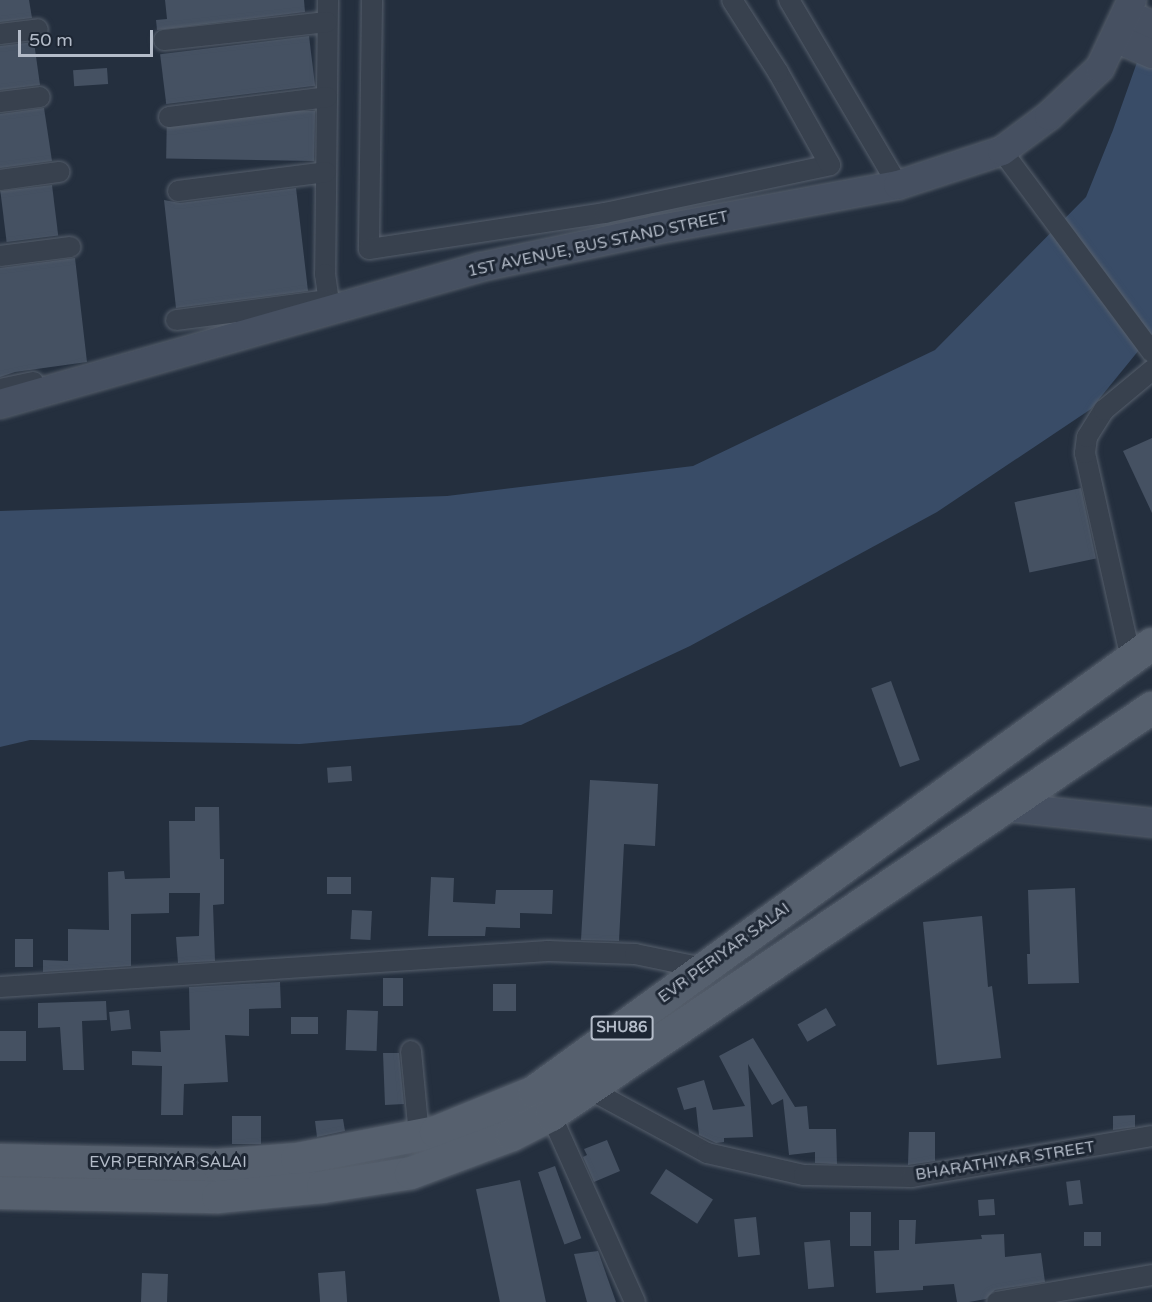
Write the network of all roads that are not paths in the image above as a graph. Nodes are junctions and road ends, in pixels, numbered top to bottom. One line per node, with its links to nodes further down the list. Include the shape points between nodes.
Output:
1 (328, 0): 6 (street)
2 (372, 0): 3 (street, via 369,249 605,213 831,165)
3 (732, 0)
4 (789, 0): 19 (street)
5 (1131, 19): 10 (street); 15 (street, 1ST AVENUE, BUS STAND STREET, via 1100,68 1048,116)
6 (327, 22): 9 (street); 12 (street)
7 (38, 29): 8 (street)
8 (0, 34)
9 (164, 40)
10 (1152, 54)
11 (40, 97): 13 (street)
12 (327, 97): 14 (street); 17 (street)
13 (0, 102)
14 (169, 117)
15 (1002, 151): 19 (street, 1ST AVENUE, BUS STAND STREET); 25 (street)
16 (59, 172): 18 (street)
17 (326, 172): 20 (street); 23 (street, via 325,274)
18 (0, 180)
19 (898, 184): 23 (street, 1ST AVENUE, BUS STAND STREET, via 654,230)
20 (178, 191)
21 (70, 248): 22 (street)
22 (0, 256)
23 (329, 305): 24 (street); 29 (street, 1ST AVENUE, BUS STAND STREET)
24 (176, 320)
25 (1152, 352)
26 (95, 368): 28 (street)
27 (1152, 370): 30 (street, via 1104,410 1087,437 1085,453)
28 (0, 389)
29 (0, 404)
30 (1142, 652): 34 (main road, EVR PERIYAR SALAI / SHU86)
31 (1152, 708): 32 (main road, EVR PERIYAR SALAI / SHU86)
32 (1008, 807): 33 (street); 37 (main road, EVR PERIYAR SALAI / SHU86)
33 (1152, 823)
34 (703, 968): 35 (street, via 635,954 548,951); 38 (main road, EVR PERIYAR SALAI / SHU86)
35 (0, 987)
36 (411, 1051): 39 (street)
37 (587, 1088): 38 (main road, EVR PERIYAR SALAI / SHU86); 40 (street, BHARATHIYAR STREET, via 707,1153 804,1175 912,1177)
38 (543, 1103): 39 (main road, EVR PERIYAR SALAI / SHU86); 44 (main road, EVR PERIYAR SALAI / SHU86, via 512,1136 411,1173 323,1187 218,1197); 47 (street)
39 (419, 1136): 42 (main road, EVR PERIYAR SALAI / SHU86, via 297,1159 218,1165)
40 (1152, 1136)
41 (0, 1160): 42 (main road, EVR PERIYAR SALAI / SHU86)
42 (132, 1163): 44 (main road)
43 (0, 1193): 44 (main road, EVR PERIYAR SALAI / SHU86)
44 (133, 1196)
45 (1152, 1275): 46 (street)
46 (1062, 1296): 48 (street)
47 (635, 1302)
48 (997, 1302)

